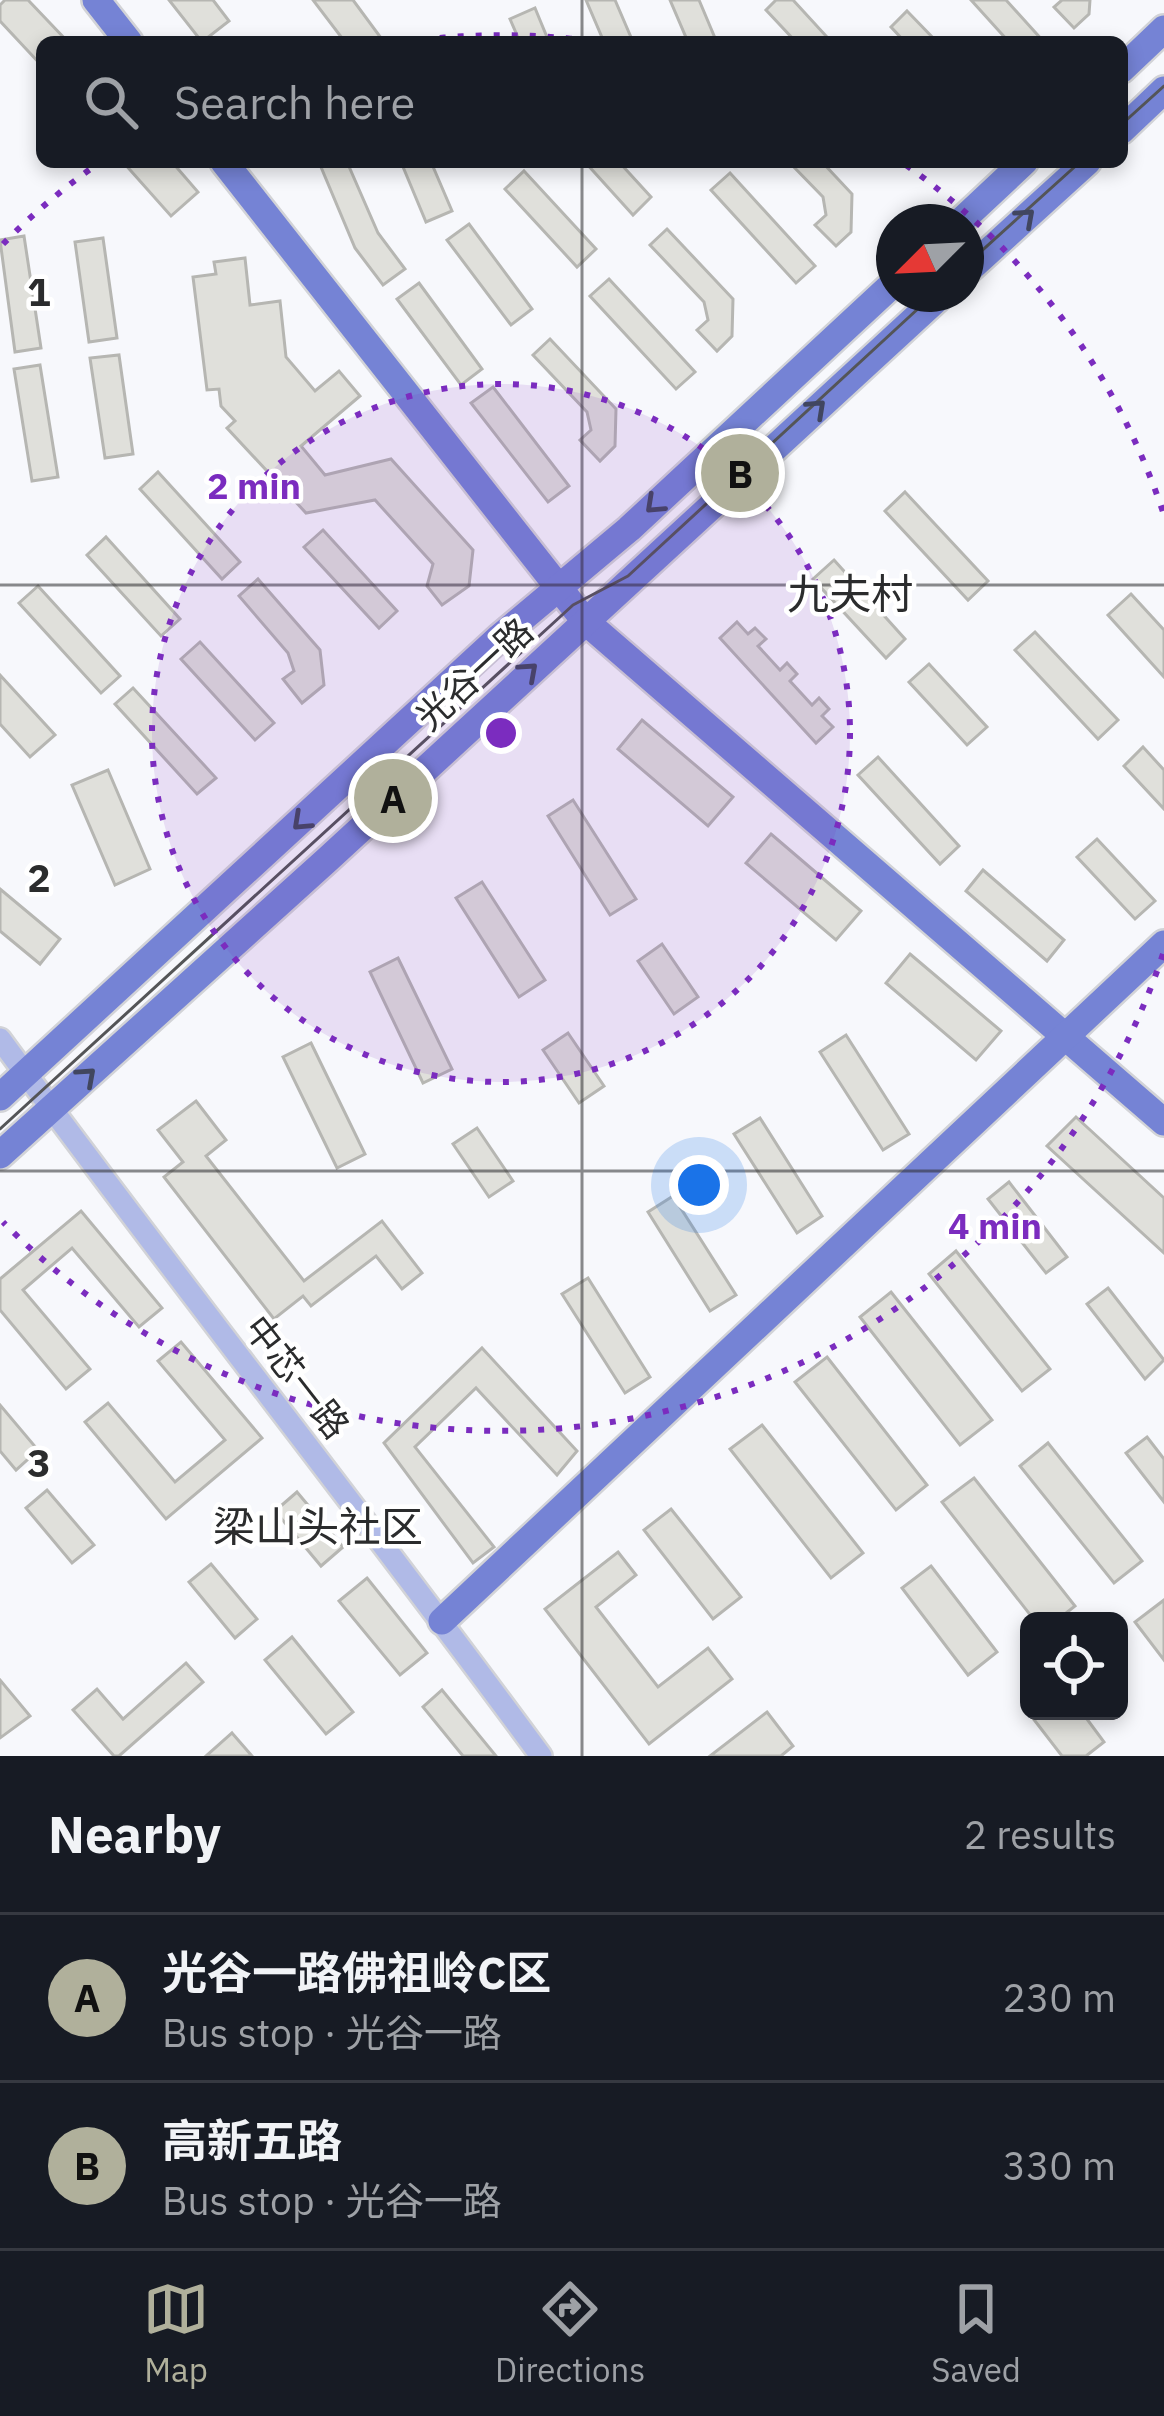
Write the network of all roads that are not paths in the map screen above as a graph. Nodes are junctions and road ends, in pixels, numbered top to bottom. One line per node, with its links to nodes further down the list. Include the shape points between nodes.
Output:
1 (96, 0): 3 (main road)
2 (1164, 29): 4 (main road)
3 (124, 36)
4 (1128, 63)
5 (1164, 90): 6 (main road)
6 (1128, 124)
7 (229, 168): 14 (main road)
8 (1018, 168): 10 (main road)
9 (1080, 168): 11 (main road, one-way to 9)
10 (979, 204)
11 (984, 256)
12 (876, 301): 14 (main road, 光谷一路, one-way to 14)
13 (922, 312): 15 (main road, 光谷一路, one-way to 13)
14 (559, 588): 15 (main road); 20 (main road, 光谷一路, one-way to 20)
15 (586, 621): 18 (main road); 22 (main road, 光谷一路, one-way to 15)
16 (1164, 944): 18 (main road)
17 (1164, 958): 18 (main road)
18 (1071, 1038): 23 (main road); 25 (main road)
19 (0, 1039): 20 (street, 中芯一路)
20 (26, 1074): 21 (main road, 光谷一路); 22 (street, 中芯一路)
21 (0, 1097)
22 (53, 1107): 24 (main road, 光谷一路); 25 (street, 中芯一路)
23 (1164, 1122)
24 (0, 1155)
25 (445, 1625): 26 (street, 中芯一路)
26 (541, 1756)

